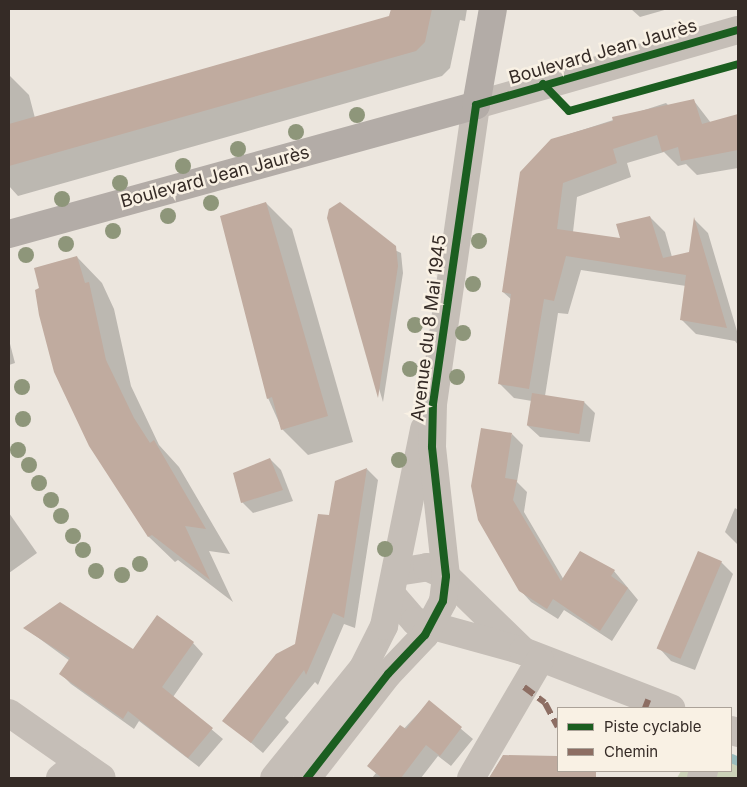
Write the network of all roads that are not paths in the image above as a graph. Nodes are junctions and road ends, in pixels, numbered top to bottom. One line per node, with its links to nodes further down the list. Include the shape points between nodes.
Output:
1 (493, 9): 3 (main road)
2 (738, 30): 3 (street, Boulevard Jean Jaurès)
3 (476, 105): 4 (main road, Boulevard Jean Jaurès); 5 (street, Avenue du 8 Mai 1945)
4 (9, 234)
5 (433, 404): 6 (street, Avenue du 8 Mai 1945, via 432,448); 7 (street, Avenue du 8 Mai 1945, via 411,474)
6 (446, 576): 7 (street, via 427,568); 8 (street, Avenue du 8 Mai 1945, via 443,601); 9 (street)
7 (394, 583): 8 (street, via 415,621); 14 (street, Avenue du 8 Mai 1945, via 384,626 363,668)
8 (431, 626): 9 (street); 15 (street, Avenue du 8 Mai 1945)
9 (532, 655): 10 (street); 16 (street)
10 (668, 707)
11 (9, 713): 12 (street)
12 (69, 770): 13 (street)
13 (102, 778)
14 (274, 778)
15 (307, 778)
16 (471, 778)

